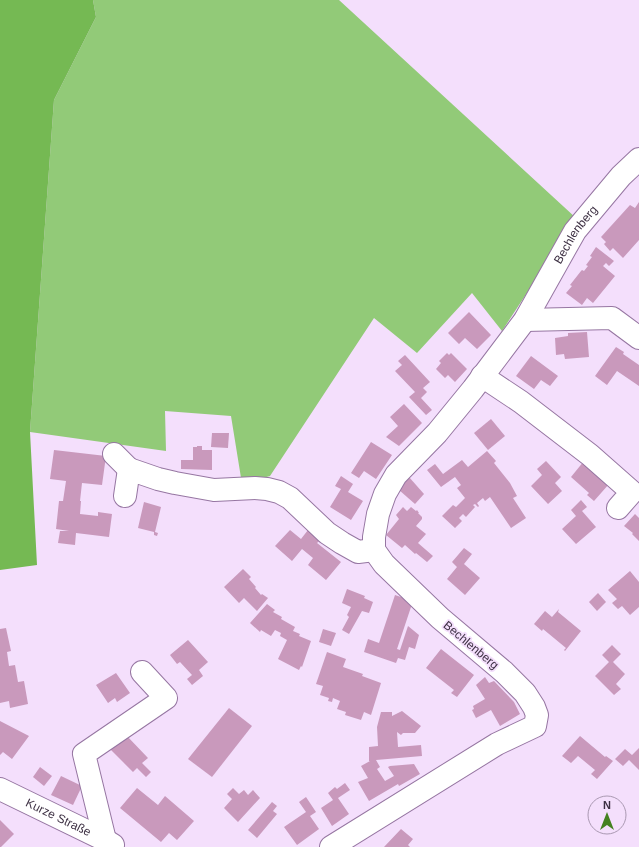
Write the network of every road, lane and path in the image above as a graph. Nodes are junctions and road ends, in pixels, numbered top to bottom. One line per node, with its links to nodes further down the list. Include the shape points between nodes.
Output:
1 (639, 160): 2 (street, Bechlenberg, via 621,176 575,231)
2 (525, 320): 3 (street, via 612,318); 4 (street, Bechlenberg)
3 (639, 338)
4 (482, 376): 6 (street, via 521,402 632,492); 7 (street, Bechlenberg, via 437,433 396,475 385,494 378,514)
5 (122, 462): 7 (street, via 158,479 175,483 214,490 255,488 279,492 290,498 327,533 342,543 358,552)
6 (618, 508)
7 (374, 550): 11 (street, Bechlenberg, via 408,588 526,693 537,715 535,726 497,744)
8 (142, 672): 10 (street, via 166,698 84,754)
9 (0, 789): 10 (street, Kurze Straße)
10 (110, 843)
11 (331, 847)

